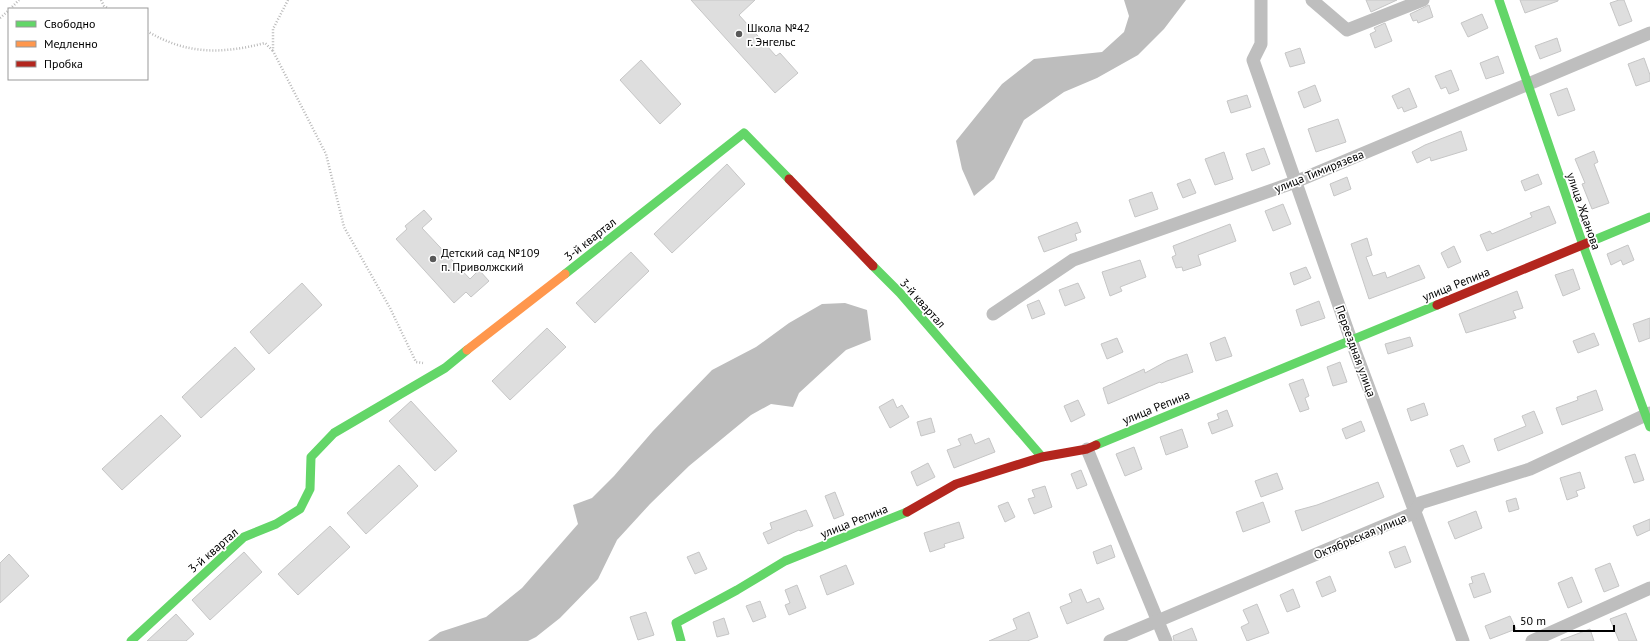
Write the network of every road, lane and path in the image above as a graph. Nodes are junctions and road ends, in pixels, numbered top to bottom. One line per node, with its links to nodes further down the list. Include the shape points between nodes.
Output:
1 (19, 0): 8 (path)
2 (101, 0): 9 (path)
3 (288, 0): 14 (path, via 272,29)
4 (1261, 0): 16 (street, Переездная улица, via 1261,44 1253,60)
5 (1312, 0): 6 (street, via 1347,30)
6 (1423, 0)
7 (1499, 0): 15 (street, улица Жданова)
8 (10, 8)
9 (107, 8)
10 (8, 10): 11 (path)
11 (0, 18)
12 (148, 32): 14 (path, via 164,42 195,50 236,50 265,43)
13 (1650, 33): 15 (street, улица Тимирязева)
14 (274, 51): 21 (path, via 326,154 344,227 390,308 416,362)
15 (1529, 83): 16 (street, улица Тимирязева); 18 (street, улица Жданова)
16 (1294, 182): 19 (street, улица Тимирязева, via 1073,260); 20 (street, Переездная улица)
17 (1650, 217): 18 (street, улица Репина)
18 (1582, 245): 20 (street, улица Репина); 22 (street, улица Жданова)
19 (993, 314)
20 (1351, 340): 24 (street, улица Репина); 26 (street, Переездная улица)
21 (445, 368): 25 (street, 3-й квартал, via 744,133 900,293); 29 (street, 3-й квартал, via 334,433 311,457 310,489 300,509 276,524 244,537)
22 (1648, 414): 23 (street, улица Жданова); 26 (street, Октябрьская улица, via 1530,469 1420,503)
23 (1650, 427)
24 (1087, 449): 25 (street, улица Репина); 28 (street)
25 (1042, 457): 30 (street, улица Репина, via 956,484 908,512 785,561 676,623)
26 (1414, 513): 28 (street, Октябрьская улица); 33 (street, Переездная улица)
27 (1650, 588): 34 (street)
28 (1158, 622): 31 (street, Октябрьская улица); 32 (street)
29 (131, 641)
30 (681, 641)
31 (1110, 641)
32 (1166, 641)
33 (1463, 641)
34 (1532, 641)

